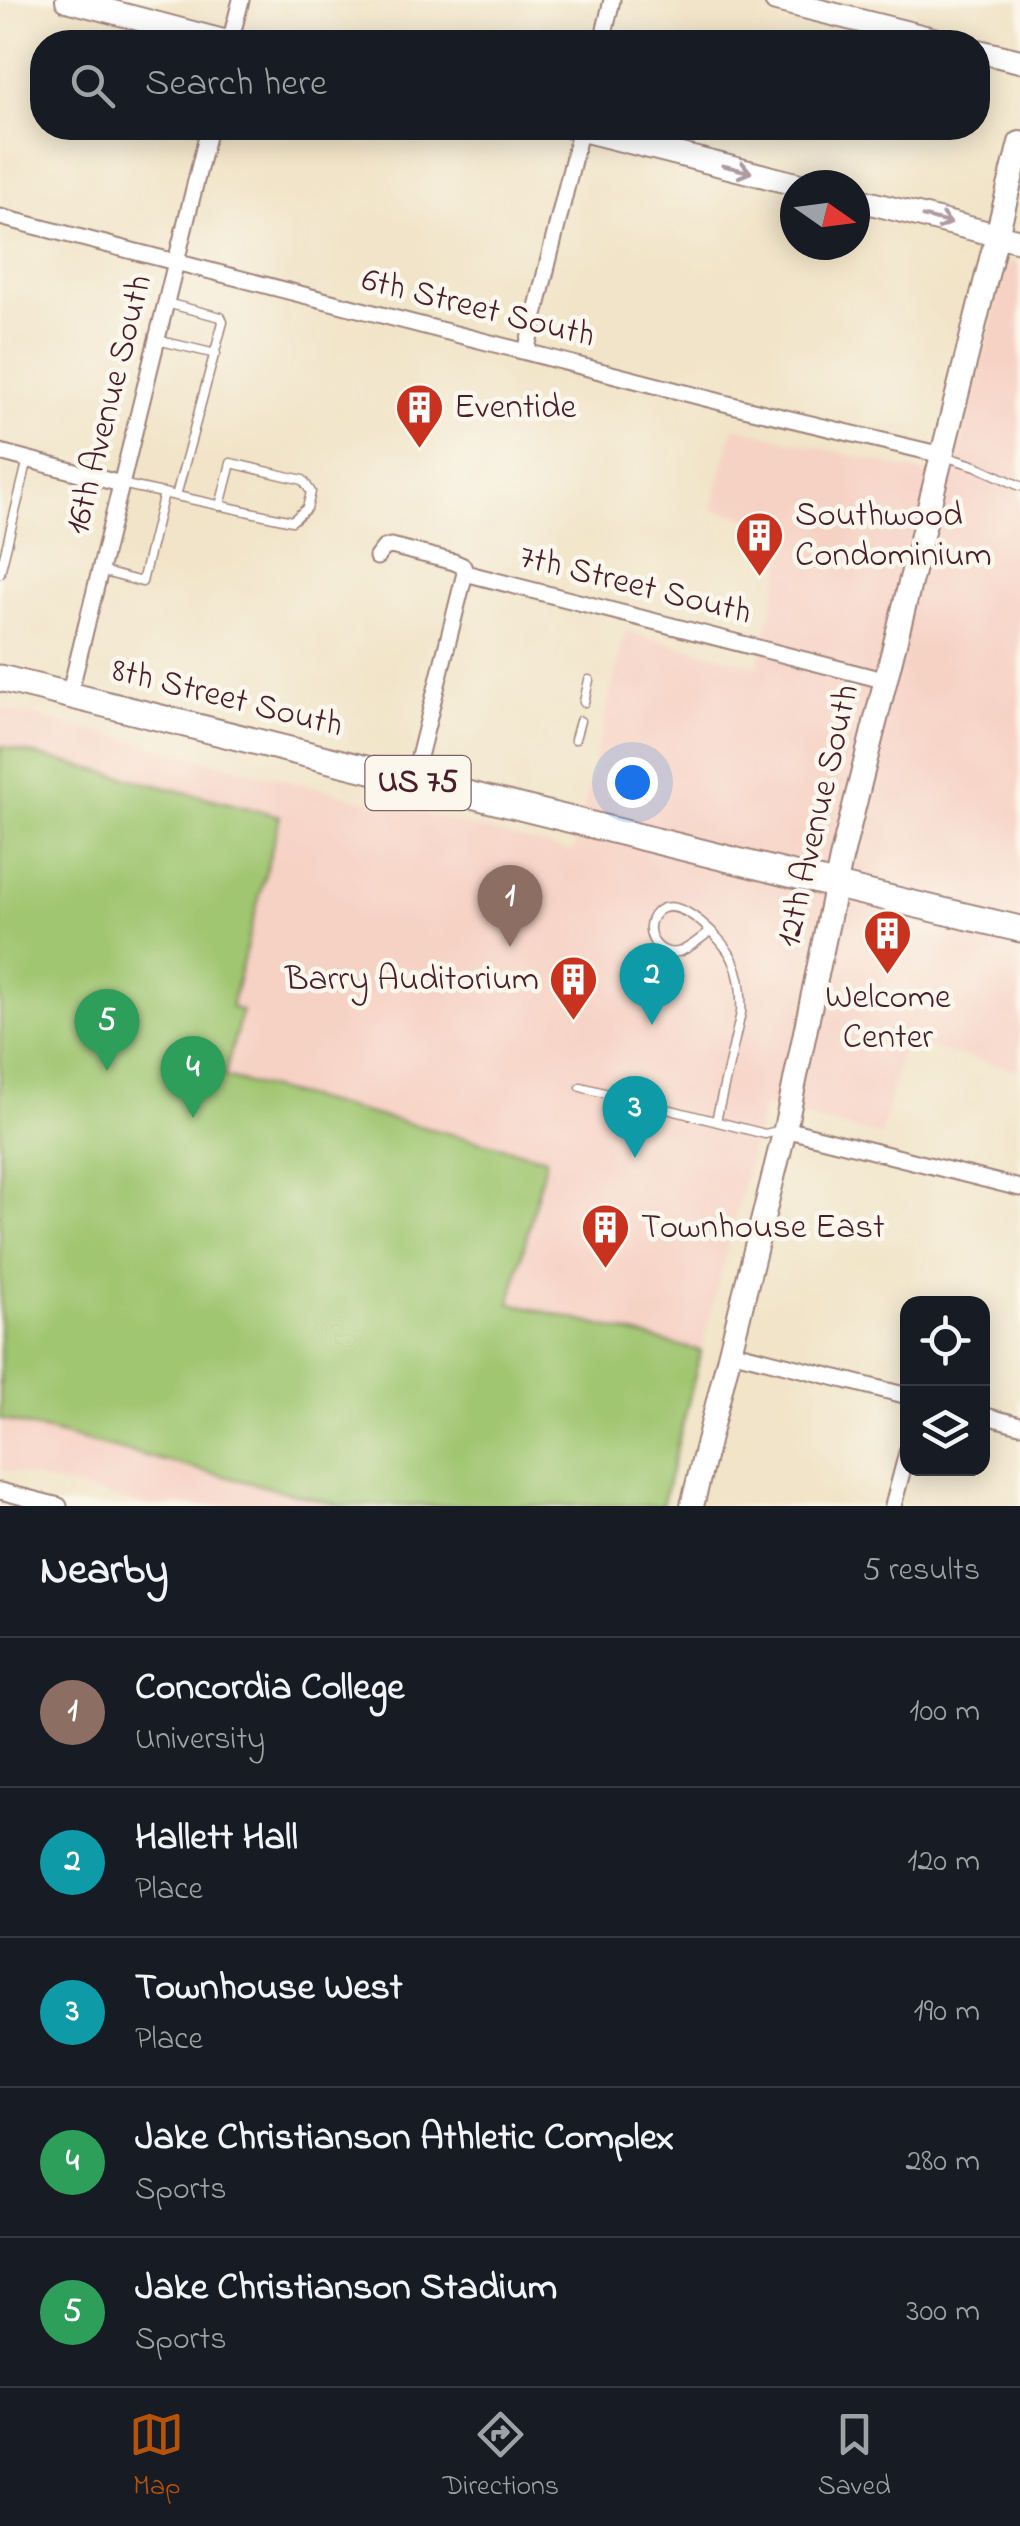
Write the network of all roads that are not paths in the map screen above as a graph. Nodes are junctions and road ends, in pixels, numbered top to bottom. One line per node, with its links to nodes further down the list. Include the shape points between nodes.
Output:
1 (67, 0): 6 (street)
2 (240, 0): 7 (street)
3 (612, 0): 8 (street)
4 (776, 0): 5 (street)
5 (826, 6): 9 (street)
6 (183, 30)
7 (232, 30)
8 (605, 30)
9 (905, 30)
10 (990, 54): 11 (street)
11 (1020, 61)
12 (206, 140): 21 (street, 16th Avenue South)
13 (575, 140): 24 (street)
14 (625, 140): 16 (street, one-way to 16)
15 (1020, 148): 19 (street, 12th Avenue South)
16 (780, 180)
17 (870, 203): 19 (street, one-way to 19)
18 (0, 217): 21 (street, 6th Street South)
19 (996, 235): 20 (street); 27 (street, 12th Avenue South)
20 (1020, 241)
21 (176, 264): 22 (street, 16th Avenue South); 24 (street, 6th Street South)
22 (166, 303): 23 (street, 16th Avenue South); 25 (lane, via 223,319)
23 (157, 340): 25 (lane); 29 (street, 16th Avenue South)
24 (526, 352): 27 (street, 6th Street South)
25 (216, 354): 32 (lane)
26 (0, 452): 28 (street)
27 (942, 455): 30 (lane); 40 (street, 12th Avenue South)
28 (28, 460): 29 (street); 36 (lane)
29 (121, 484): 31 (lane); 35 (street, 16th Avenue South)
30 (1020, 486)
31 (164, 493): 32 (lane); 35 (lane, via 142,582)
32 (176, 496): 33 (lane)
33 (220, 506): 33 (lane, via 294,520 307,508 310,492 304,481 232,463)
34 (377, 557): 37 (street, 7th Street South, via 390,546 454,562)
35 (100, 571): 41 (street, 16th Avenue South)
36 (0, 573)
37 (465, 573): 40 (street, 7th Street South); 45 (street)
38 (0, 678): 41 (main road, 8th Street South / US 75)
39 (589, 680): 42 (lane)
40 (887, 681): 46 (street, 12th Avenue South)
41 (69, 696): 45 (main road, 8th Street South / US 75)
42 (584, 702)
43 (580, 721): 44 (lane)
44 (575, 739)
45 (413, 781): 46 (main road, 8th Street South / US 75)
46 (837, 886): 47 (main road, 8th Street South / US 75); 51 (street, 12th Avenue South)
47 (1020, 929)
48 (711, 931): 48 (lane, via 676,907 654,914 649,924 649,935 667,952); 50 (lane, via 731,954 742,996)
49 (581, 1087): 50 (lane)
50 (716, 1121): 51 (lane, via 766,1134)
51 (786, 1129): 52 (street); 53 (street, 12th Avenue South)
52 (1020, 1188)
53 (730, 1350): 54 (street); 60 (street, 12th Avenue South)
54 (900, 1394)
55 (990, 1417): 56 (street)
56 (1020, 1425)
57 (901, 1476): 61 (street)
58 (0, 1491): 59 (street)
59 (59, 1506)
60 (692, 1506)
61 (894, 1506)

